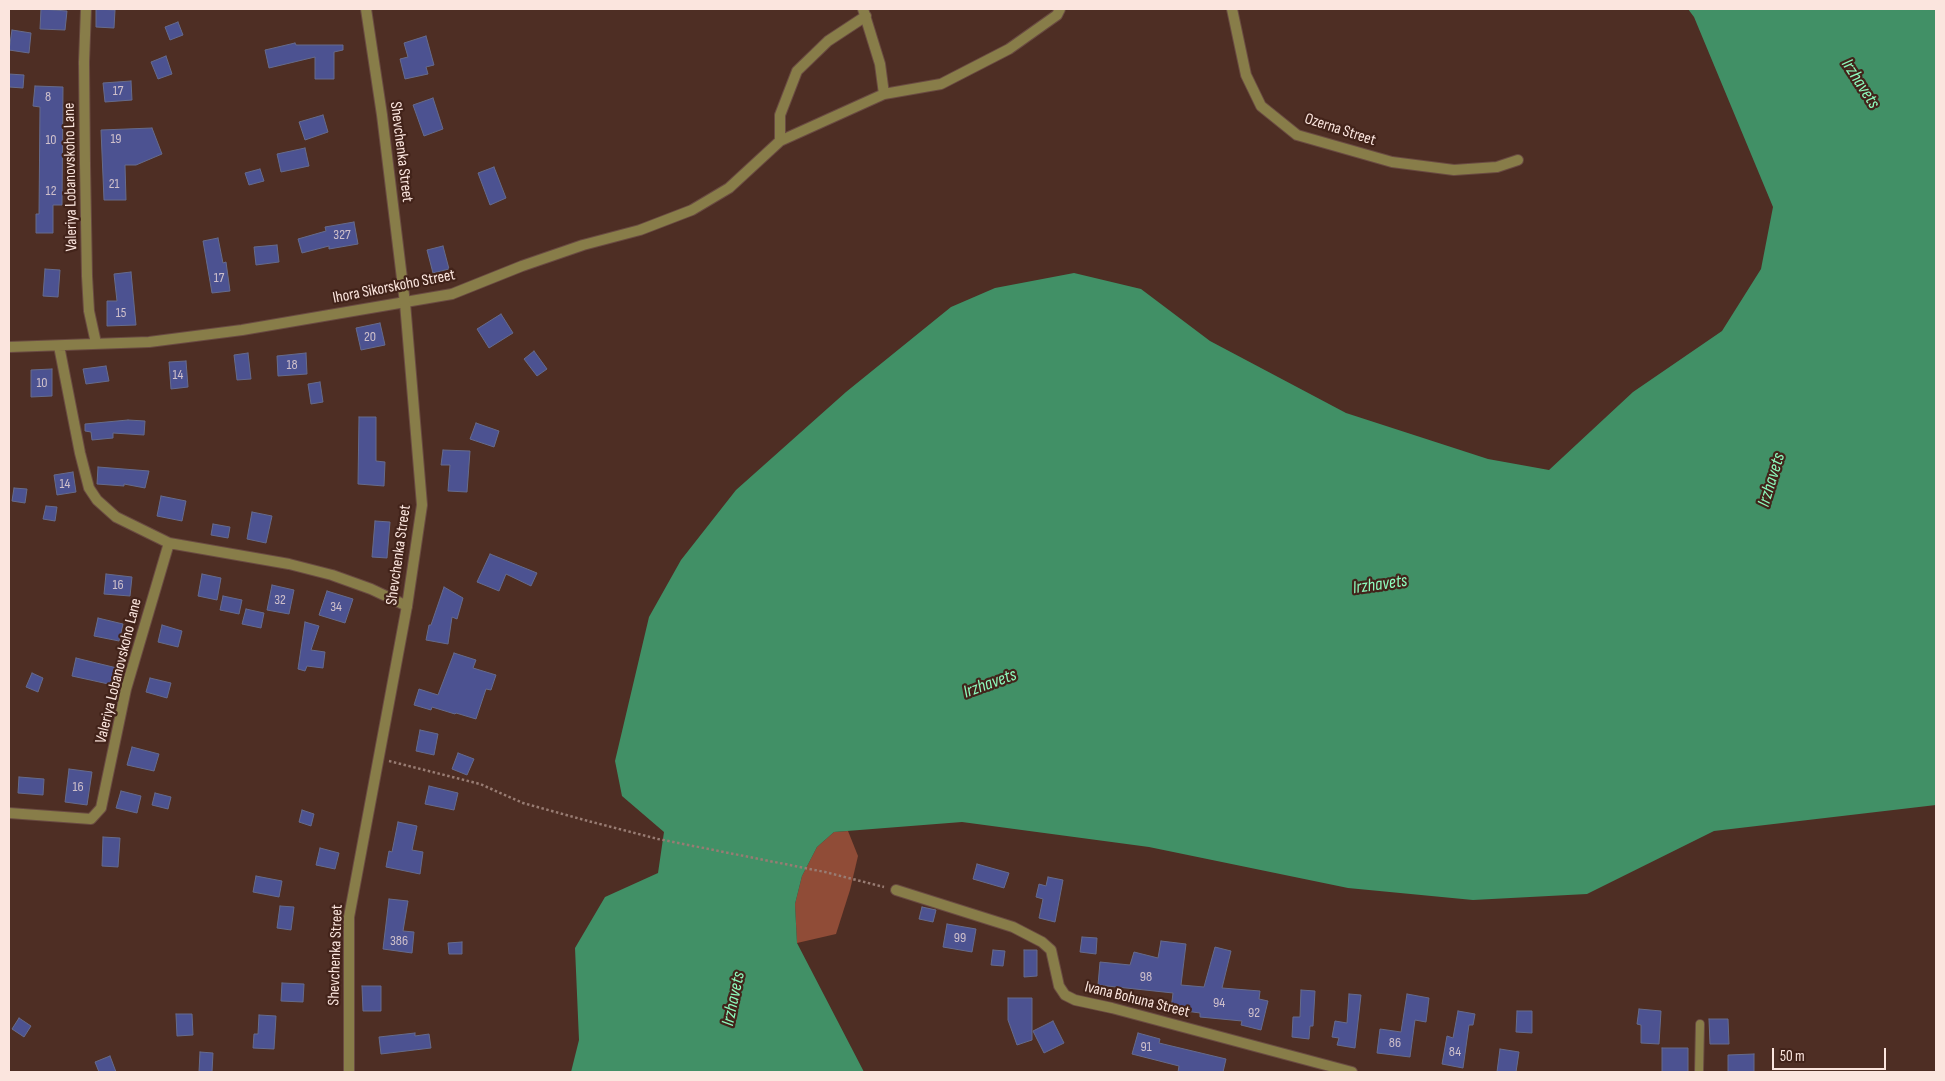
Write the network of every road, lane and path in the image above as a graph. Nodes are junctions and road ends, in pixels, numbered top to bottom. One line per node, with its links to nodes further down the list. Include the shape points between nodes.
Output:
1 (86, 9): 10 (street, Valeriya Lobanovskoho Lane, via 84,164 87,276 89,311)
2 (366, 9): 9 (street, Shevchenka Street)
3 (1060, 9): 6 (street, Ihora Sikorskoho Street, via 1057,15 1008,49 941,84)
4 (1232, 9): 8 (street, Ozerna Street, via 1246,74 1260,106 1297,135 1392,162 1454,170 1497,167)
5 (865, 12): 6 (street, via 880,64); 7 (street, via 828,41 797,72 780,115)
6 (884, 94): 7 (street, Ihora Sikorskoho Street)
7 (780, 141): 9 (street, Ihora Sikorskoho Street, via 729,188 692,210 640,230 522,266 452,294)
8 (1518, 160)
9 (405, 303): 10 (street, Ihora Sikorskoho Street, via 242,330 148,342); 14 (street, Shevchenka Street, via 422,505)
10 (96, 343): 11 (street, Ihora Sikorskoho Street)
11 (59, 346): 12 (street, Ihora Sikorskoho Street); 13 (street, via 89,488 116,517)
12 (9, 348)
13 (169, 543): 14 (street, via 289,564 332,575); 16 (street, Valeriya Lobanovskoho Lane, via 126,689 102,808 91,819)
14 (408, 606): 15 (street, Shevchenka Street)
15 (378, 761): 17 (path, via 390,761 480,784 524,802 658,839 825,872); 19 (street, Shevchenka Street, via 349,917)
16 (9, 812)
17 (896, 890): 20 (street, Ivana Bohuna Street, via 1014,927 1042,942 1050,950 1059,986 1065,995 1075,1000)
18 (1700, 1024): 21 (lane)
19 (349, 1072)
20 (1352, 1072)
21 (1699, 1072)

